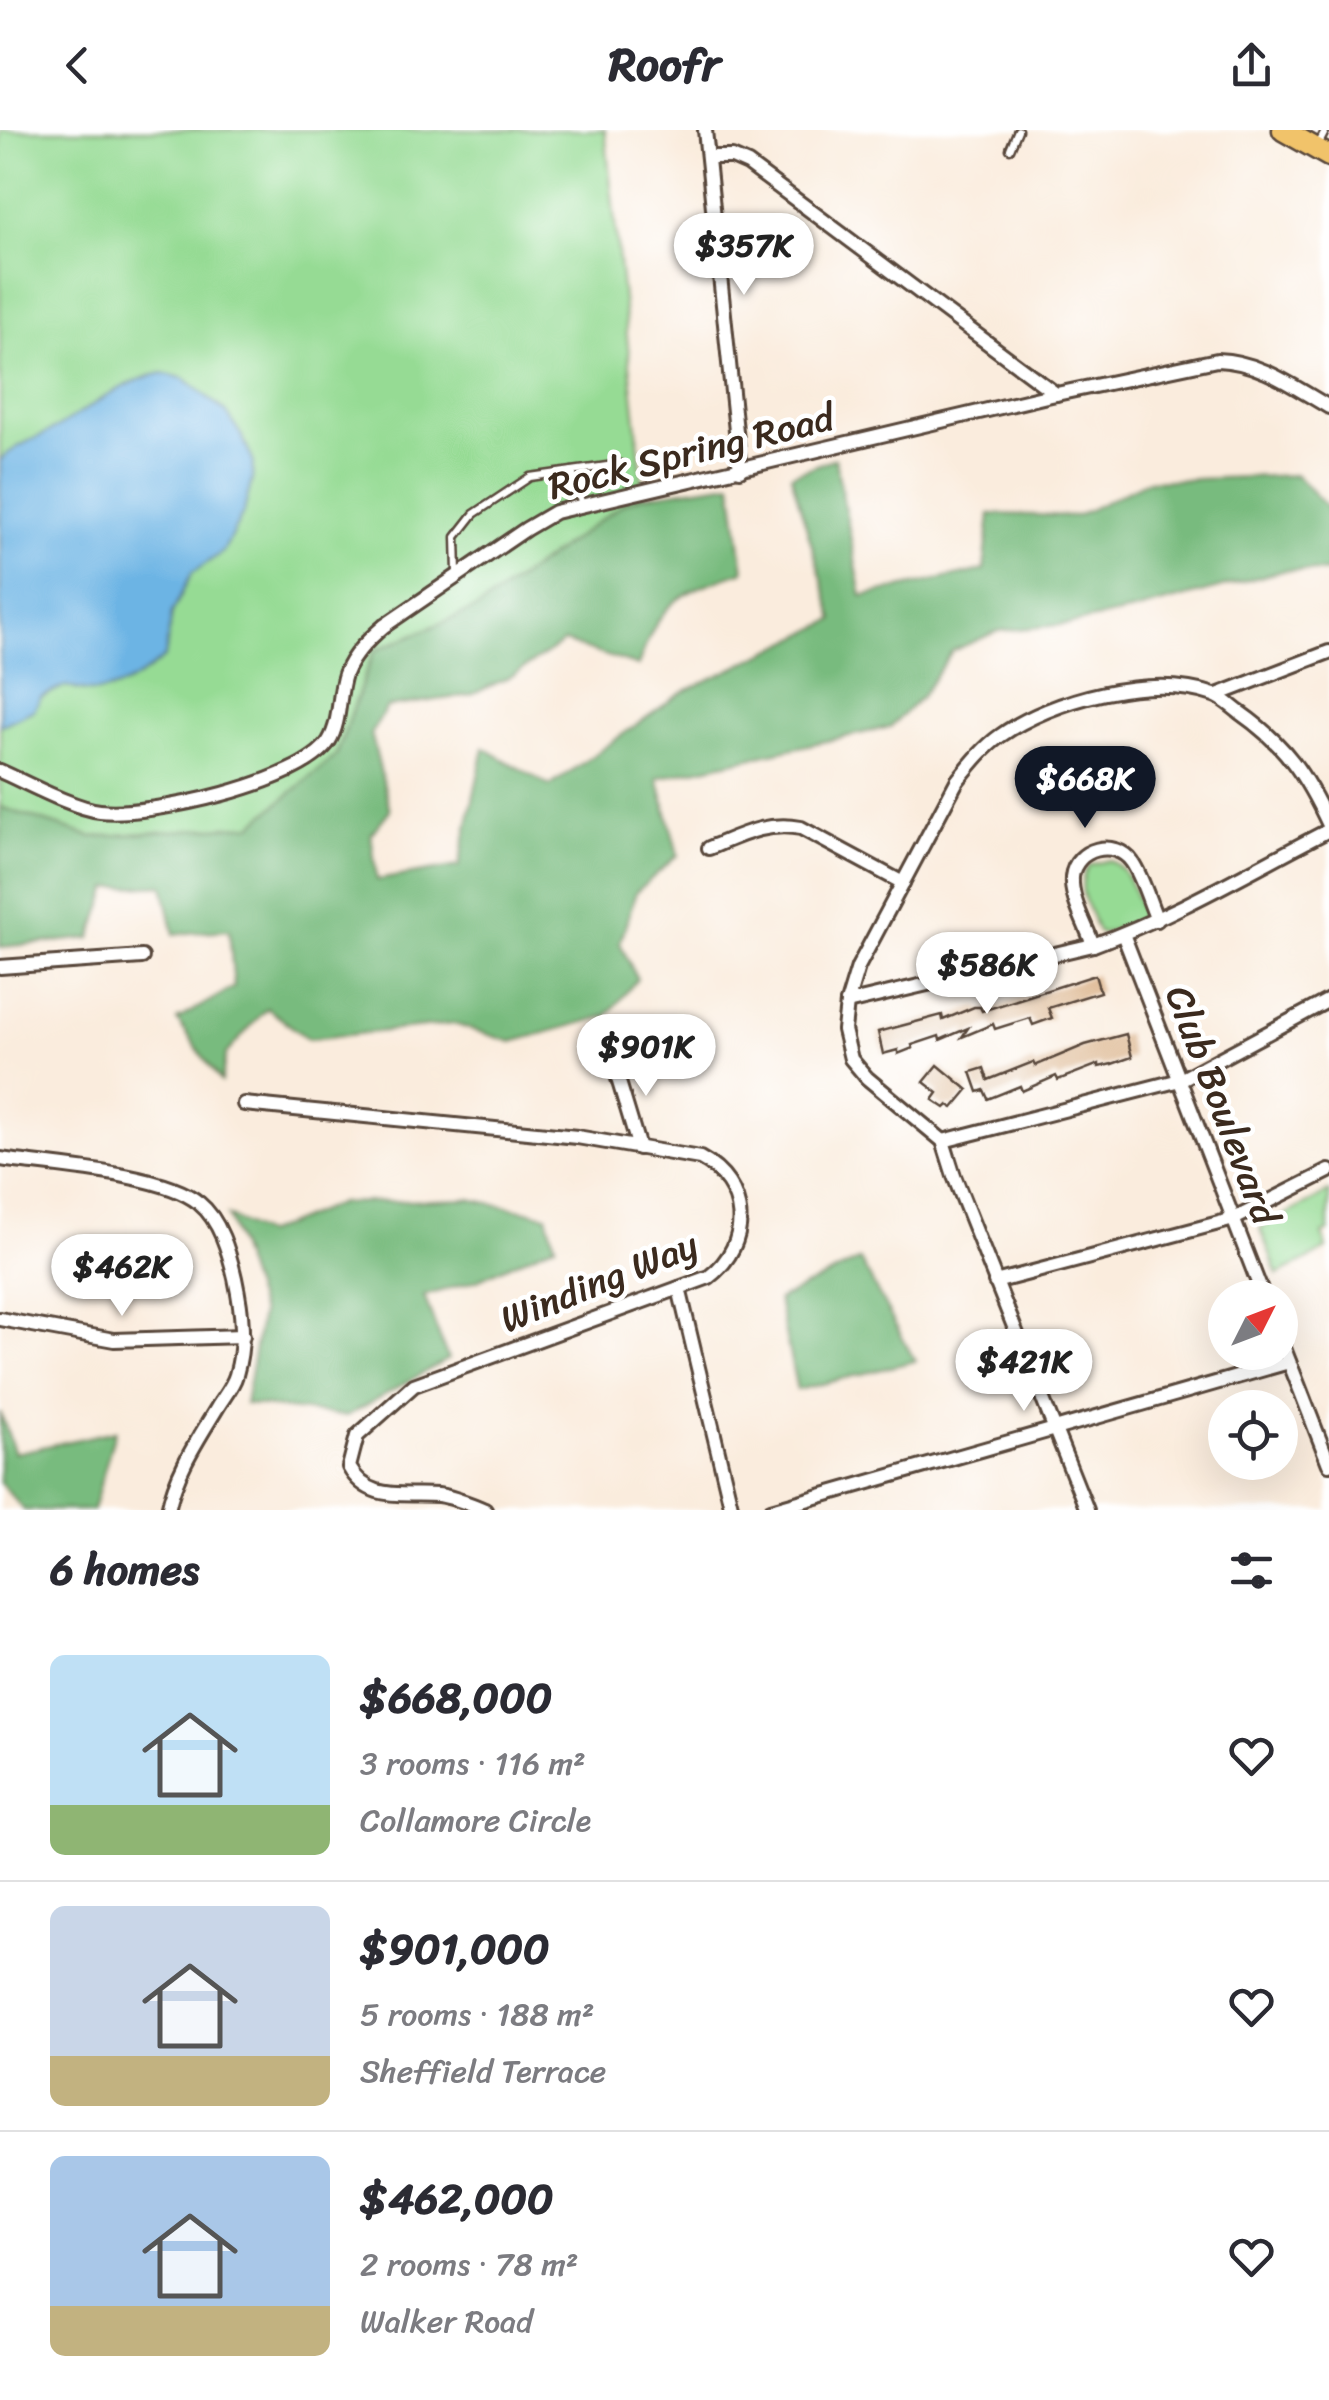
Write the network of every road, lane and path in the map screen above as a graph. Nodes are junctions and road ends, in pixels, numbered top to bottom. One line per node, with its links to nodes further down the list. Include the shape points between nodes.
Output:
1 (705, 130): 6 (street)
2 (1018, 130): 5 (lane)
3 (1283, 130): 4 (main road)
4 (1324, 145)
5 (1010, 150)
6 (708, 157): 7 (street, via 748,164); 10 (street)
7 (1056, 394): 8 (street, Rock Spring Road, via 1238,361); 10 (street, Rock Spring Road)
8 (1329, 407)
9 (621, 464): 11 (lane)
10 (740, 470): 12 (street, Rock Spring Road)
11 (572, 471): 12 (lane); 13 (lane, via 530,477 474,514 456,537)
12 (582, 506): 13 (street, Rock Spring Road, via 554,512)
13 (457, 576): 16 (street, Rock Spring Road, via 363,646 346,674 332,738 314,757 228,795 95,811)
14 (1329, 652): 15 (street)
15 (1218, 695): 17 (street, via 1279,744 1312,788); 19 (street, via 1127,688 1001,736 957,781)
16 (0, 772)
17 (1329, 827): 20 (street)
18 (709, 848): 19 (street, via 783,824)
19 (903, 882): 26 (street, via 858,967)
20 (1157, 920): 21 (street); 22 (street, via 1132,863 1117,850 1096,849 1079,860 1072,879)
21 (1123, 934): 22 (street); 28 (street, Club Boulevard)
22 (1093, 944): 26 (street)
23 (142, 957): 24 (street)
24 (0, 967)
25 (1329, 1000): 28 (street)
26 (847, 1003): 30 (street, via 851,1059)
27 (613, 1062): 31 (street)
28 (1180, 1080): 30 (street); 34 (street, Club Boulevard)
29 (244, 1104): 31 (street, Winding Way)
30 (943, 1140): 36 (street)
31 (639, 1148): 37 (street, Winding Way, via 700,1158 722,1174 737,1198 741,1225 732,1252 709,1277)
32 (0, 1159): 39 (street, via 185,1192 214,1221 231,1261)
33 (1329, 1171): 34 (street)
34 (1234, 1219): 35 (street, Club Boulevard); 36 (street)
35 (1257, 1280)
36 (995, 1282): 42 (street)
37 (679, 1288): 45 (street, Winding Way, via 414,1385 357,1436 350,1467 358,1482 378,1493 443,1496); 46 (street)
38 (0, 1319): 39 (street, via 114,1340)
39 (243, 1336): 44 (street, via 236,1378 190,1452)
40 (1261, 1370): 42 (street)
41 (1293, 1370): 43 (street)
42 (1052, 1428): 47 (street); 48 (street)
43 (1329, 1464)
44 (168, 1510)
45 (485, 1510)
46 (732, 1510)
47 (771, 1510)
48 (1087, 1510)

